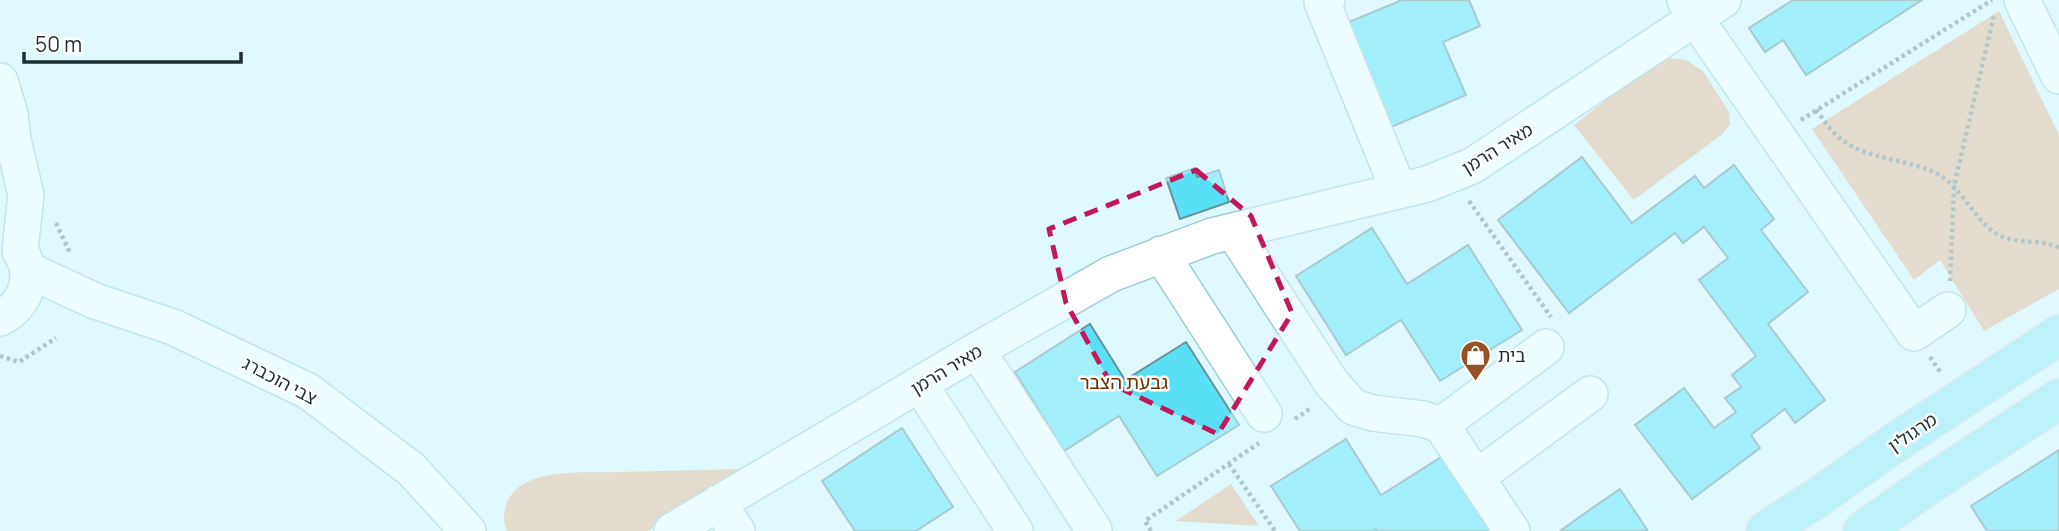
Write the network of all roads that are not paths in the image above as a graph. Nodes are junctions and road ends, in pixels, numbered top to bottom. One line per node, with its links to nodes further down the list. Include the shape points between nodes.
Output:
1 (1327, 0): 9 (street, via 1322,2)
2 (1701, 6): 9 (street, מאיר הרמן, via 1494,153 1451,176); 13 (street, מאיר הרמן, via 1776,135 1914,333)
3 (2008, 7): 4 (street)
4 (2051, 38): 5 (street)
5 (2059, 76)
6 (0, 81): 7 (street)
7 (13, 140): 8 (street); 12 (street, via 26,195)
8 (0, 172)
9 (1399, 191): 10 (street, מאיר הרמן)
10 (1233, 231): 11 (street, מאיר הרמן); 22 (street, via 1337,390 1353,407)
11 (1161, 254): 17 (street, מאיר הרמן, via 1111,274); 21 (street)
12 (13, 281): 15 (street); 26 (street, צבי הוכברג, via 173,327 308,391 411,469)
13 (1948, 310)
14 (2059, 335): 30 (main road, מרגולין)
15 (0, 344)
16 (1546, 347): 22 (street)
17 (977, 350): 18 (street, מאיר הרמן); 25 (street)
18 (920, 385): 24 (street, מאיר הרמן); 28 (street)
19 (1590, 394): 23 (street)
20 (2059, 399): 31 (main road)
21 (1273, 425)
22 (1441, 425): 23 (street)
23 (1477, 477): 29 (street)
24 (727, 517): 27 (street, מאיר הרמן)
25 (1094, 530)
26 (468, 531)
27 (672, 531)
28 (1015, 531)
29 (1512, 531)
30 (1766, 531)
31 (1863, 531)

